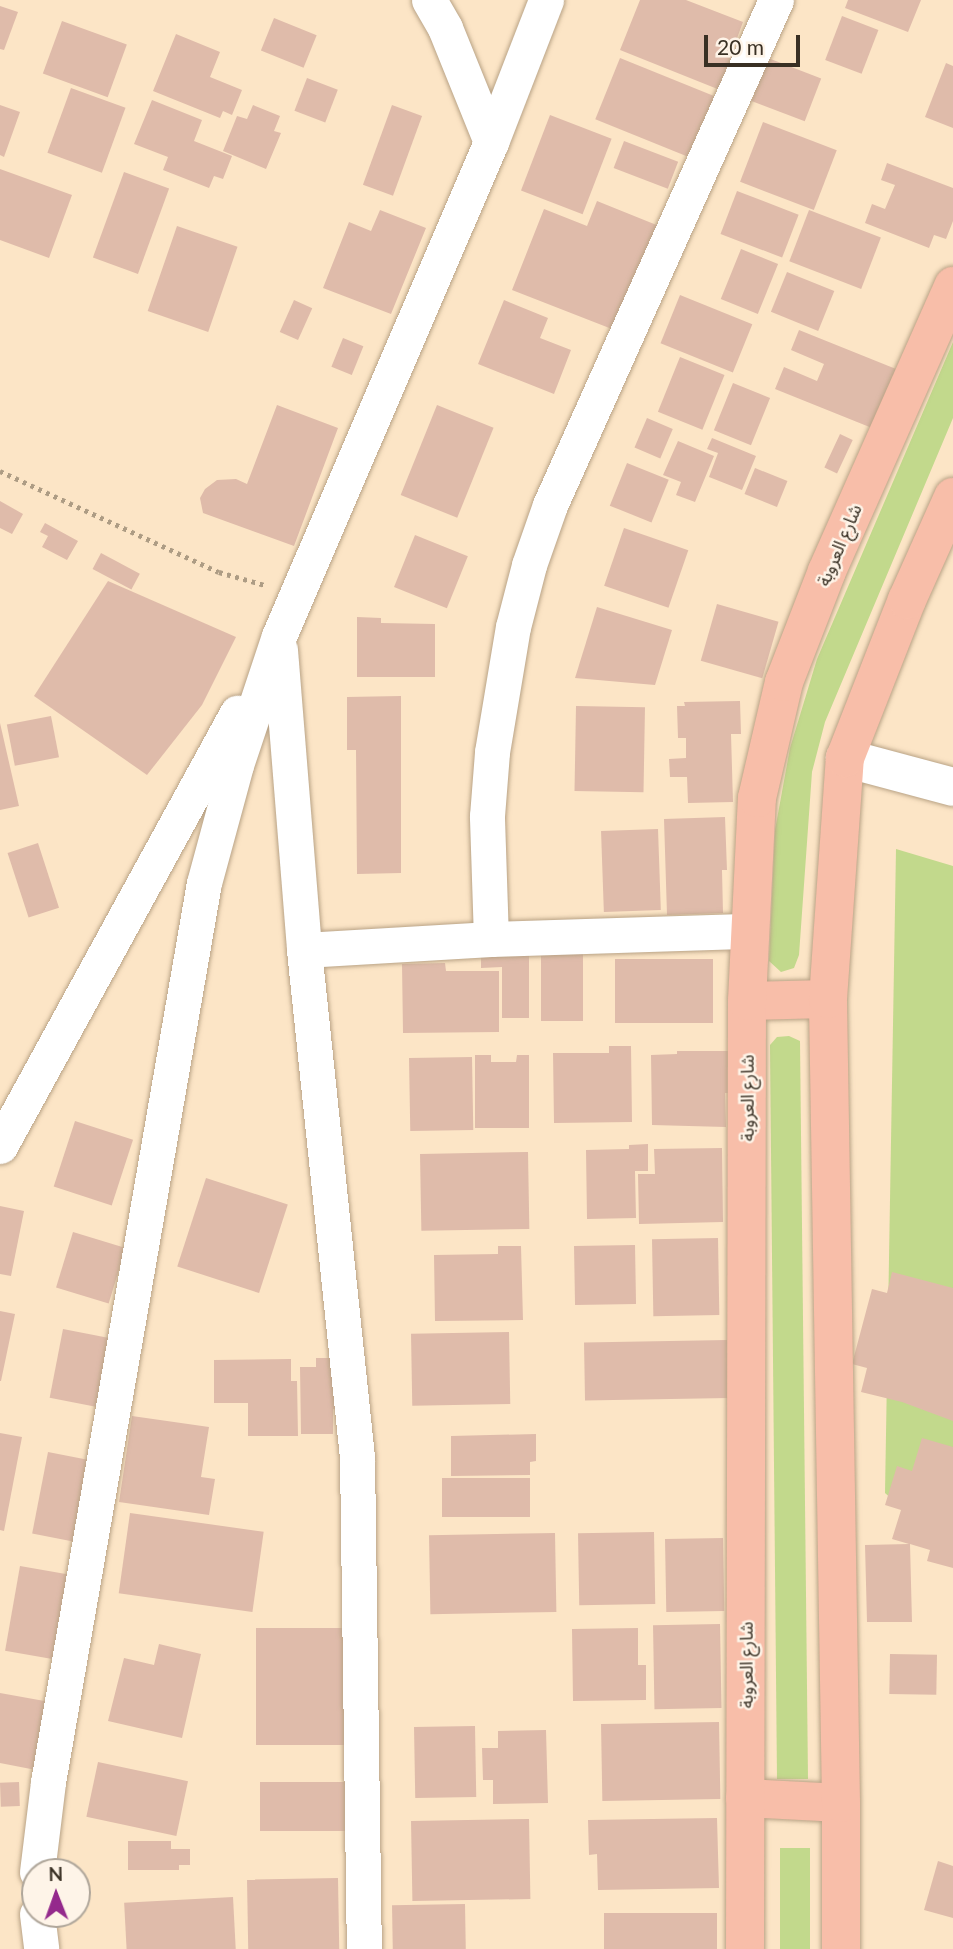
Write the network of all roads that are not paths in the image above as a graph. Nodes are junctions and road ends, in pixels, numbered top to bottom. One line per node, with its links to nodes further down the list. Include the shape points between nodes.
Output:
1 (429, 0): 4 (street)
2 (547, 0): 4 (street)
3 (776, 0): 11 (street, via 550,505 530,565 513,627 492,752 487,854)
4 (491, 142): 7 (street)
5 (953, 286): 10 (main road, شارع العروبة, via 827,571 784,682 757,798)
6 (953, 497): 8 (main road)
7 (279, 636): 12 (street); 15 (street); 18 (street, via 236,765 204,883 48,1782)
8 (845, 758): 9 (street); 13 (main road)
9 (953, 787)
10 (751, 931): 11 (street); 14 (main road, شارع العروبة)
11 (491, 939): 12 (street)
12 (304, 950): 21 (street, via 357,1457)
13 (828, 999): 14 (main road); 17 (main road)
14 (747, 1000): 16 (main road, شارع العروبة)
15 (0, 1146)
16 (745, 1798): 17 (main road); 22 (main road, شارع العروبة)
17 (841, 1803): 23 (main road)
18 (39, 1858)
19 (39, 1928): 20 (street)
20 (41, 1949)
21 (364, 1949)
22 (745, 1949)
23 (841, 1949)

